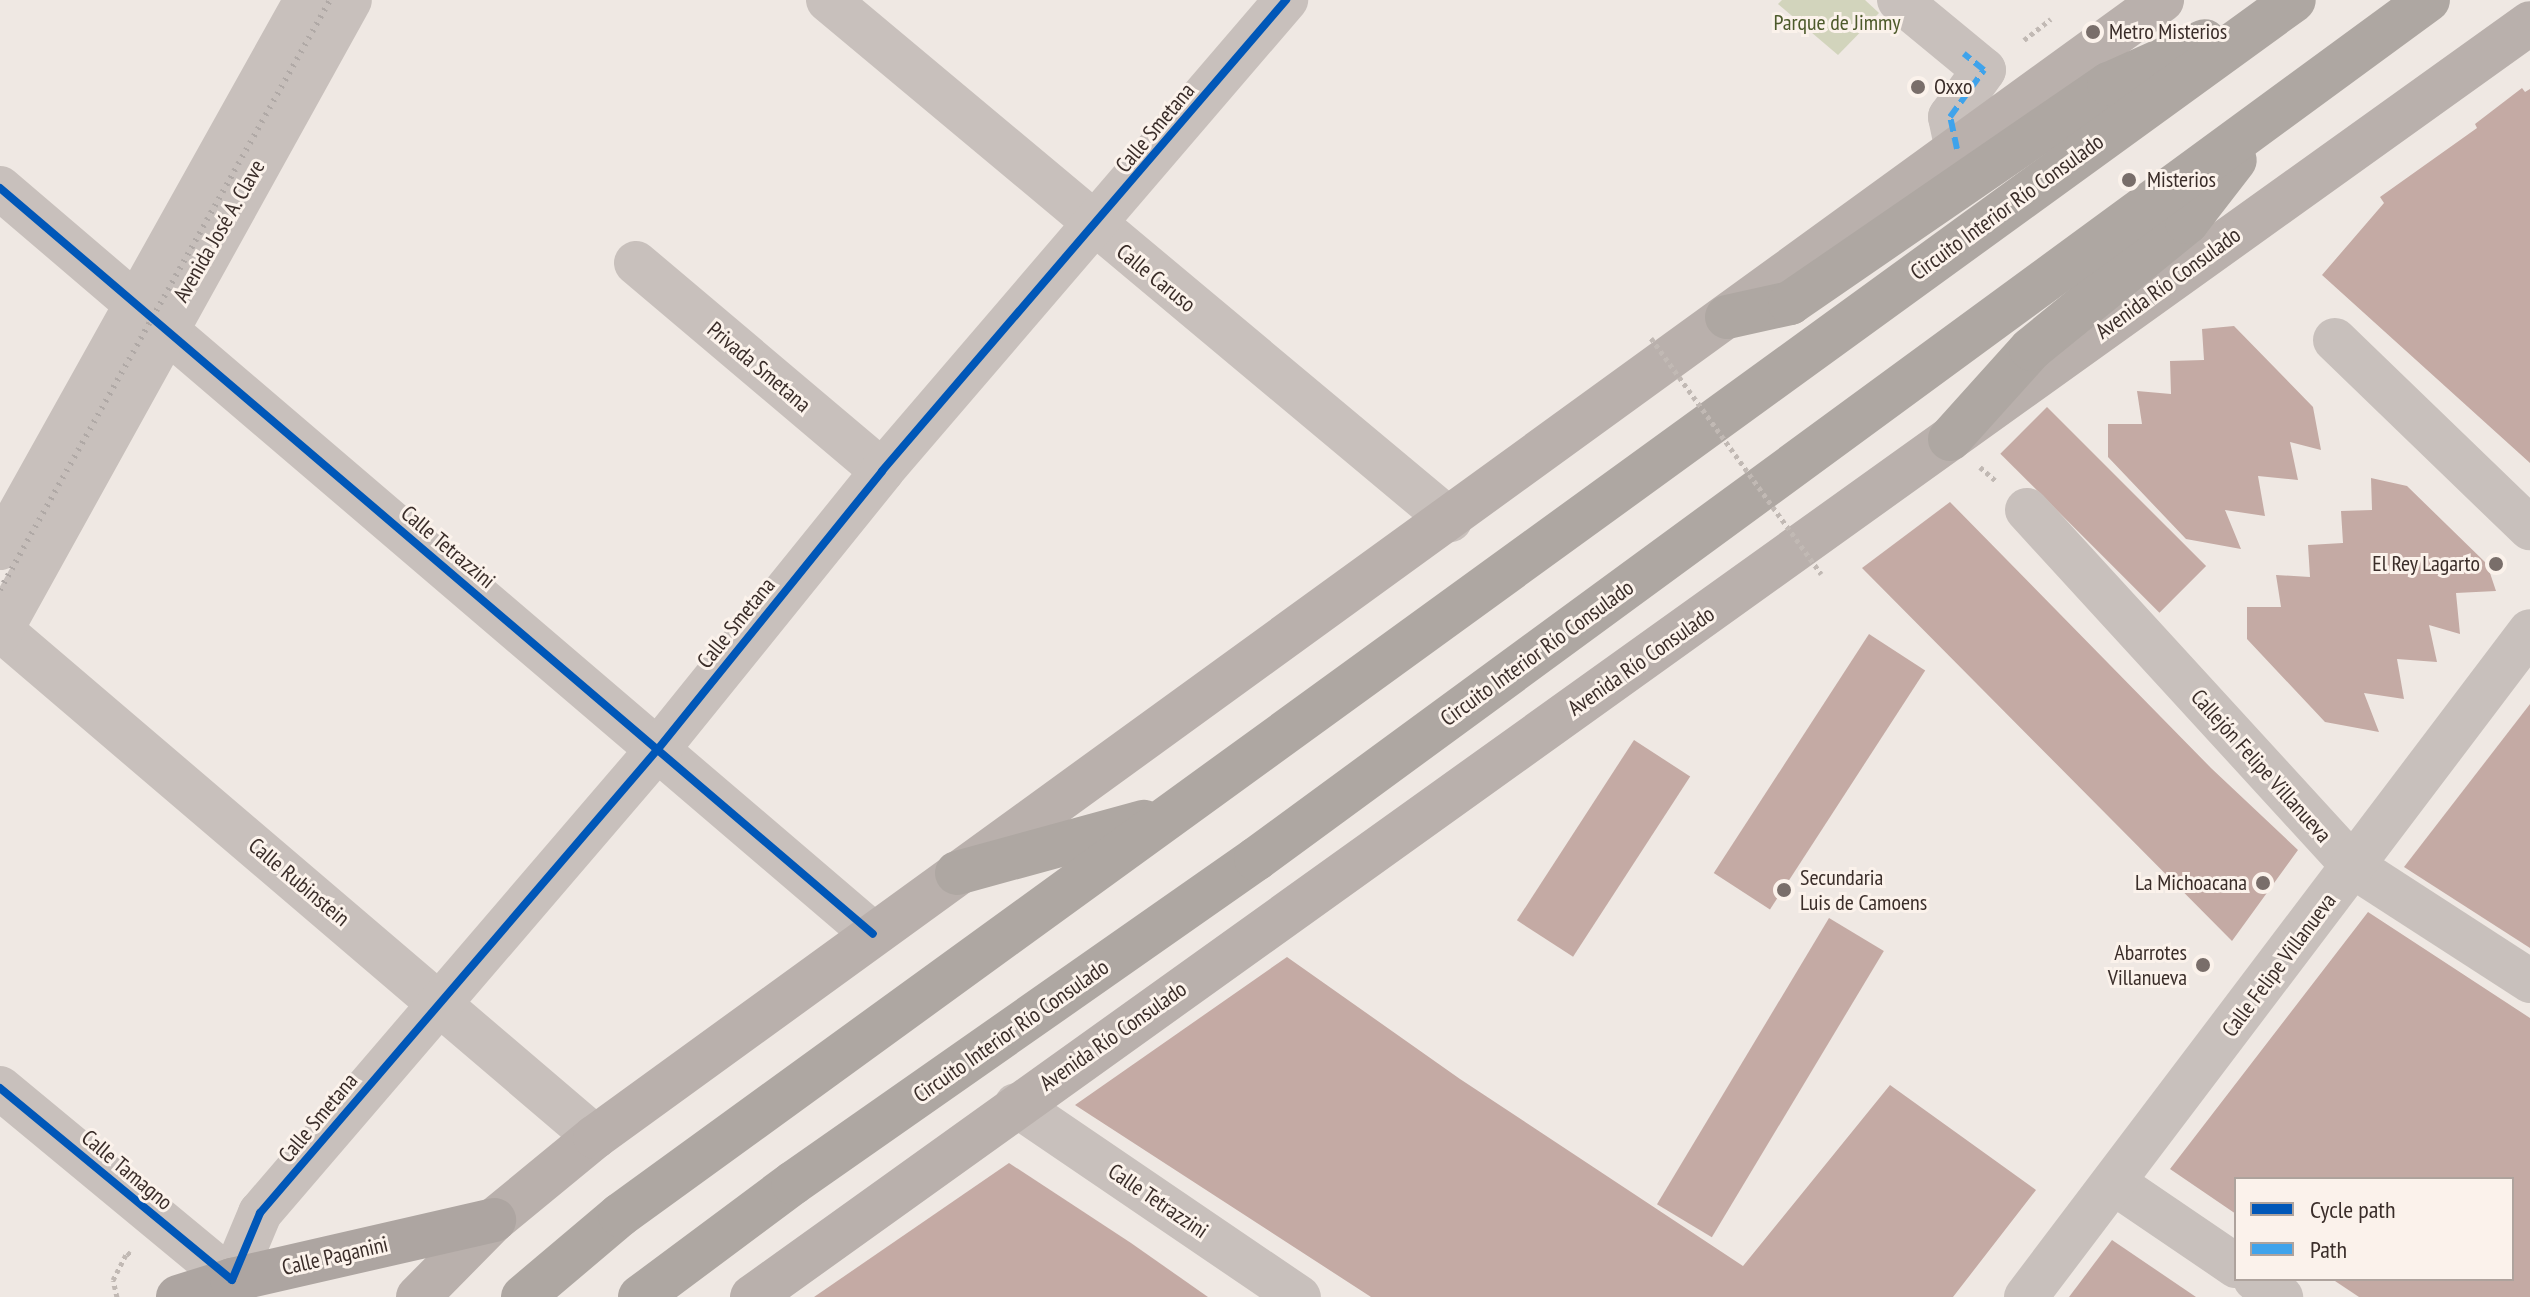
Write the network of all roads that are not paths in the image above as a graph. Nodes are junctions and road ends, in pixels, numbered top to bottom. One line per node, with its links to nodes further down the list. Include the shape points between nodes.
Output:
1 (306, 0): 15 (street, Avenida José A. Clave)
2 (350, 0): 15 (street, Avenida José A. Clave)
3 (828, 0): 13 (street, Calle Caruso)
4 (1286, 0): 13 (street, Calle Smetana)
5 (1899, 0): 11 (street, via 1984,70 1950,117)
6 (2162, 0): 11 (main road)
7 (2428, 0): 10 (highway, Circuito Interior Río Consulado)
8 (2291, 2): 16 (highway, via 2109,84 1790,303); 27 (highway, Circuito Interior Río Consulado)
9 (2530, 23): 18 (main road, Avenida Río Consulado)
10 (2269, 117): 18 (highway, via 2187,222 2031,349); 44 (highway, Circuito Interior Río Consulado, via 1256,859 793,1183)
11 (1957, 149): 16 (main road)
12 (0, 188): 15 (street, Calle Tetrazzini)
13 (1094, 227): 19 (street, Calle Smetana); 21 (street, Calle Caruso)
14 (636, 263): 19 (street, Privada Smetana)
15 (149, 316): 23 (street, Avenida José A. Clave); 24 (street, Avenida José A. Clave); 26 (street, Calle Tetrazzini)
16 (1727, 317): 21 (main road)
17 (2335, 340): 22 (street)
18 (1950, 439): 34 (main road, Avenida Río Consulado)
19 (882, 471): 26 (street, Calle Smetana)
20 (2027, 510): 28 (street, Callejón Felipe Villanueva)
21 (1450, 520): 29 (main road)
22 (2530, 528)
23 (0, 548)
24 (0, 631): 32 (street, Calle Rubinstein)
25 (2530, 631): 28 (street, Calle Felipe Villanueva)
26 (658, 749): 30 (street, Calle Tetrazzini); 32 (street, Calle Smetana)
27 (1170, 815): 29 (highway); 43 (highway, Circuito Interior Río Consulado, via 620,1215)
28 (2354, 867): 31 (street, Callejón Felipe Villanueva); 36 (street, Calle Felipe Villanueva)
29 (957, 873): 30 (main road)
30 (873, 934): 35 (main road)
31 (2530, 981)
32 (440, 1001): 35 (street, Calle Rubinstein); 39 (street, Calle Smetana, via 260,1213)
33 (0, 1088): 39 (street, Calle Tamagno)
34 (1016, 1105): 45 (main road, Avenida Río Consulado); 46 (street, Calle Tetrazzini)
35 (595, 1137): 37 (main road)
36 (2114, 1183): 38 (street); 47 (street, Calle Felipe Villanueva)
37 (494, 1220): 39 (main road, Calle Paganini); 42 (main road)
38 (2234, 1265)
39 (232, 1280): 41 (main road, Calle Paganini)
40 (2258, 1281): 48 (street)
41 (178, 1297)
42 (418, 1297)
43 (523, 1297)
44 (640, 1297)
45 (752, 1297)
46 (1299, 1297)
47 (2026, 1297)
48 (2281, 1297)

